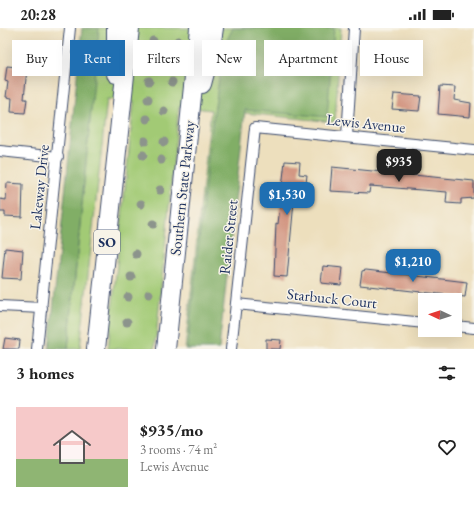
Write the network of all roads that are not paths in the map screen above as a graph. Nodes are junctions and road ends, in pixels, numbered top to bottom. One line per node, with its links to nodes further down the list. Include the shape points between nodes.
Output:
1 (70, 28): 13 (street, Lakeway Drive)
2 (116, 28): 8 (highway)
3 (130, 28): 8 (highway, SO)
4 (199, 28): 10 (highway, Southern State Parkway)
5 (214, 28): 10 (highway, via 210,54)
6 (354, 28): 9 (street)
7 (255, 128): 9 (street, Lewis Avenue); 14 (street, Raider Street)
8 (118, 135): 21 (highway, SO)
9 (347, 136): 11 (street, Lewis Avenue)
10 (187, 141): 22 (highway, Southern State Parkway)
11 (474, 150)
12 (0, 151): 13 (street)
13 (58, 157): 16 (street, Lakeway Drive)
14 (236, 304): 17 (street, Starbuck Court); 23 (street, Raider Street)
15 (0, 306): 16 (street)
16 (42, 308): 20 (street, Lakeway Drive)
17 (418, 322)
18 (462, 327): 19 (street)
19 (474, 328)
20 (37, 349)
21 (96, 349)
22 (166, 349)
23 (231, 349)

